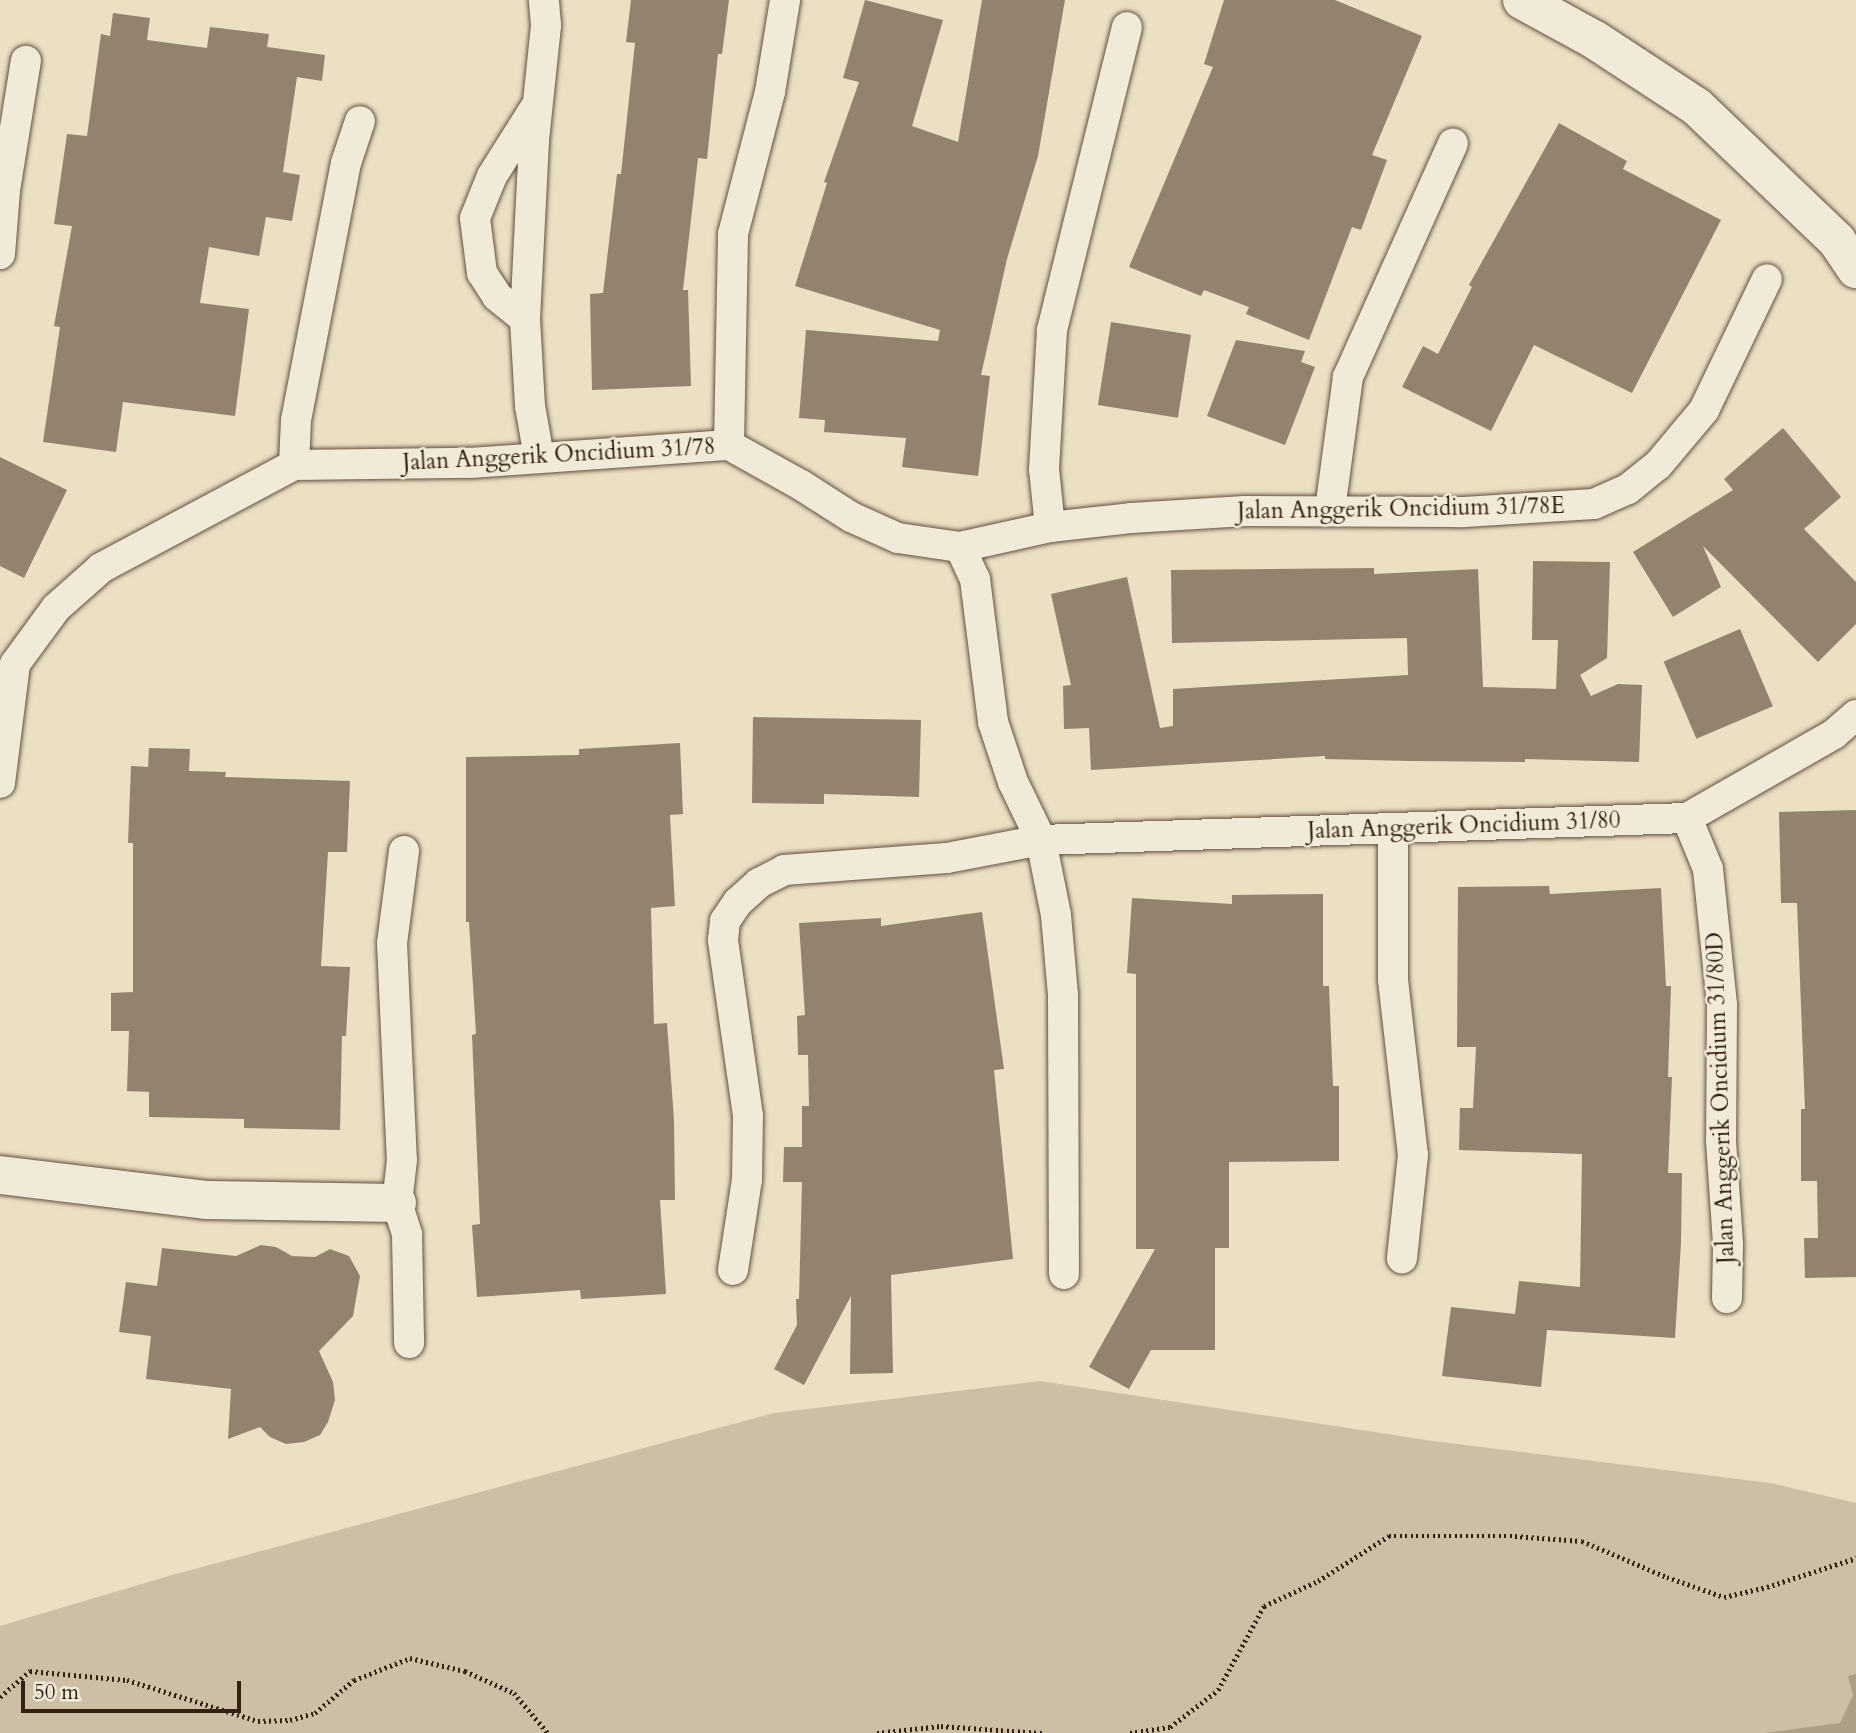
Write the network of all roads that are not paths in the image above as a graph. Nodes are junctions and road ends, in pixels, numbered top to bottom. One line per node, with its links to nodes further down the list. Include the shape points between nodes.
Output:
1 (544, 0): 6 (street)
2 (785, 0): 13 (street, via 770,92 733,234)
3 (1542, 4): 10 (street, via 1697,107 1837,241)
4 (1127, 27): 17 (street, via 1052,330 1044,469)
5 (26, 61): 9 (street, via 5,190)
6 (538, 105): 12 (street); 12 (street, via 492,176 475,218 482,274 497,296)
7 (360, 121): 15 (street, via 346,163 296,420)
8 (1453, 143): 16 (street, via 1348,377)
9 (0, 254)
10 (1856, 269)
11 (1767, 279): 16 (street, Jalan Anggerik Oncidium 31/78E, via 1704,410 1658,465 1628,489 1594,504 1464,512)
12 (525, 319): 14 (street, via 530,406)
13 (729, 445): 14 (street, Jalan Anggerik Oncidium 31/78); 18 (street, Jalan Anggerik Oncidium 31/78, via 851,517 898,538)
14 (539, 457): 15 (street, Jalan Anggerik Oncidium 31/78, via 470,463)
15 (294, 465): 19 (street, Jalan Anggerik Oncidium 31/78, via 101,568)
16 (1330, 510): 17 (street, Jalan Anggerik Oncidium 31/78E)
17 (1050, 527): 18 (street, Jalan Anggerik Oncidium 31/78E)
18 (960, 547): 24 (street, via 975,579 993,722 1013,782)
19 (7, 660): 21 (street, Jalan Anggerik Oncidium 31/78)
20 (1856, 715): 22 (street, Jalan Anggerik Oncidium 31/80, via 1834,734)
21 (0, 783)
22 (1687, 818): 23 (street, Jalan Anggerik Oncidium 31/80); 31 (street, Jalan Anggerik Oncidium 31/80D, via 1708,869 1721,1005)
23 (1392, 828): 24 (street, Jalan Anggerik Oncidium 31/80); 28 (street, via 1393,980 1413,1155)
24 (1041, 841): 29 (street, Jalan Anggerik Oncidium 31/80, via 947,858 784,870 759,883 738,902 725,921 723,940 748,1116 747,1181); 30 (street, via 1056,915 1063,995)
25 (404, 851): 27 (street, via 392,943 402,1160)
26 (0, 1175): 27 (street, via 208,1200)
27 (397, 1203): 32 (street, via 407,1234)
28 (1402, 1258)
29 (733, 1270)
30 (1064, 1274)
31 (1727, 1298)
32 (409, 1343)

